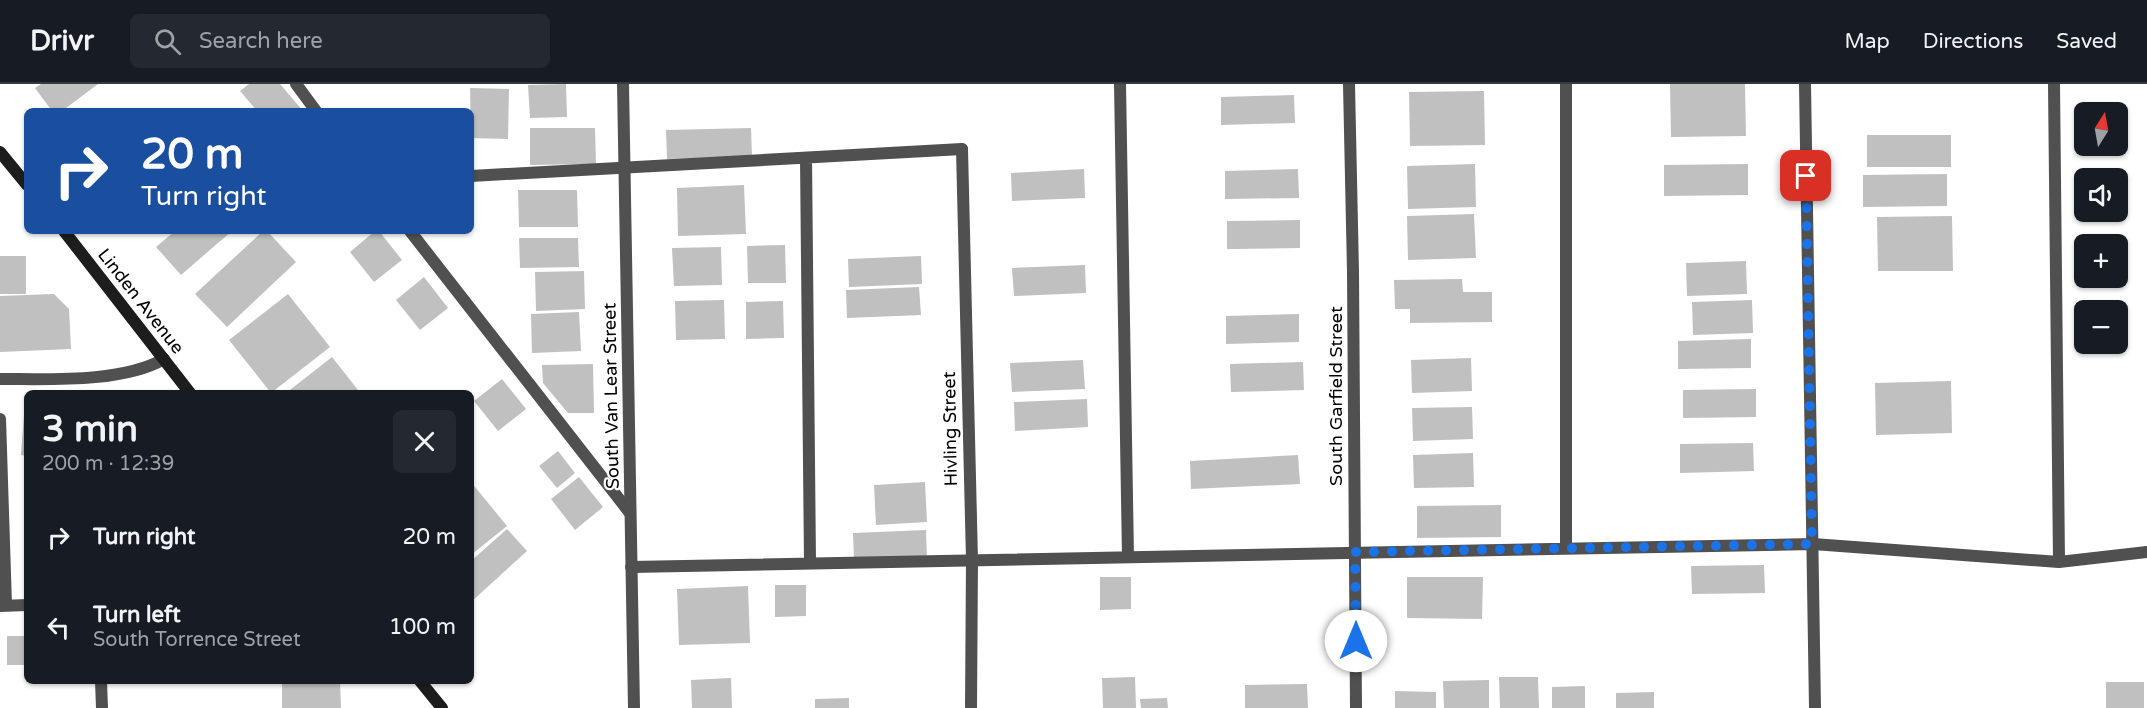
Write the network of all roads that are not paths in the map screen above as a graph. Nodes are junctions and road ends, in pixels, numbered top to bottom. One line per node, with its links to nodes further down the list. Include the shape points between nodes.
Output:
1 (296, 84): 8 (street)
2 (623, 84): 11 (street, South Van Lear Street)
3 (1120, 84): 25 (street)
4 (1349, 84): 23 (street, South Garfield Street)
5 (1566, 84): 22 (street)
6 (1805, 84): 21 (street)
7 (2054, 84): 27 (street)
8 (314, 108)
9 (0, 152): 13 (main road)
10 (806, 158): 11 (street); 26 (street, Hivling Street, via 962,149); 28 (street)
11 (625, 167): 12 (street); 20 (street, South Van Lear Street)
12 (474, 176)
13 (24, 181)
14 (66, 234): 16 (main road, Linden Avenue)
15 (412, 234): 20 (street)
16 (164, 360): 17 (street, via 123,375); 18 (main road, Linden Avenue)
17 (0, 379)
18 (188, 390)
19 (0, 419): 31 (street)
20 (630, 513): 29 (street, South Van Lear Street)
21 (1812, 544): 22 (street); 27 (street); 39 (street)
22 (1566, 548): 23 (street)
23 (1355, 552): 25 (street); 38 (street, South Garfield Street)
24 (2147, 552): 27 (street)
25 (1128, 557): 26 (street)
26 (972, 560): 28 (street); 37 (street, Hivling Street)
27 (2059, 562)
28 (810, 563): 29 (street)
29 (631, 567): 36 (street, South Van Lear Street)
30 (24, 605): 31 (street)
31 (3, 606)
32 (101, 684): 34 (street)
33 (422, 684): 35 (main road)
34 (102, 708)
35 (442, 708)
36 (634, 708)
37 (971, 708)
38 (1356, 708)
39 (1815, 708)

